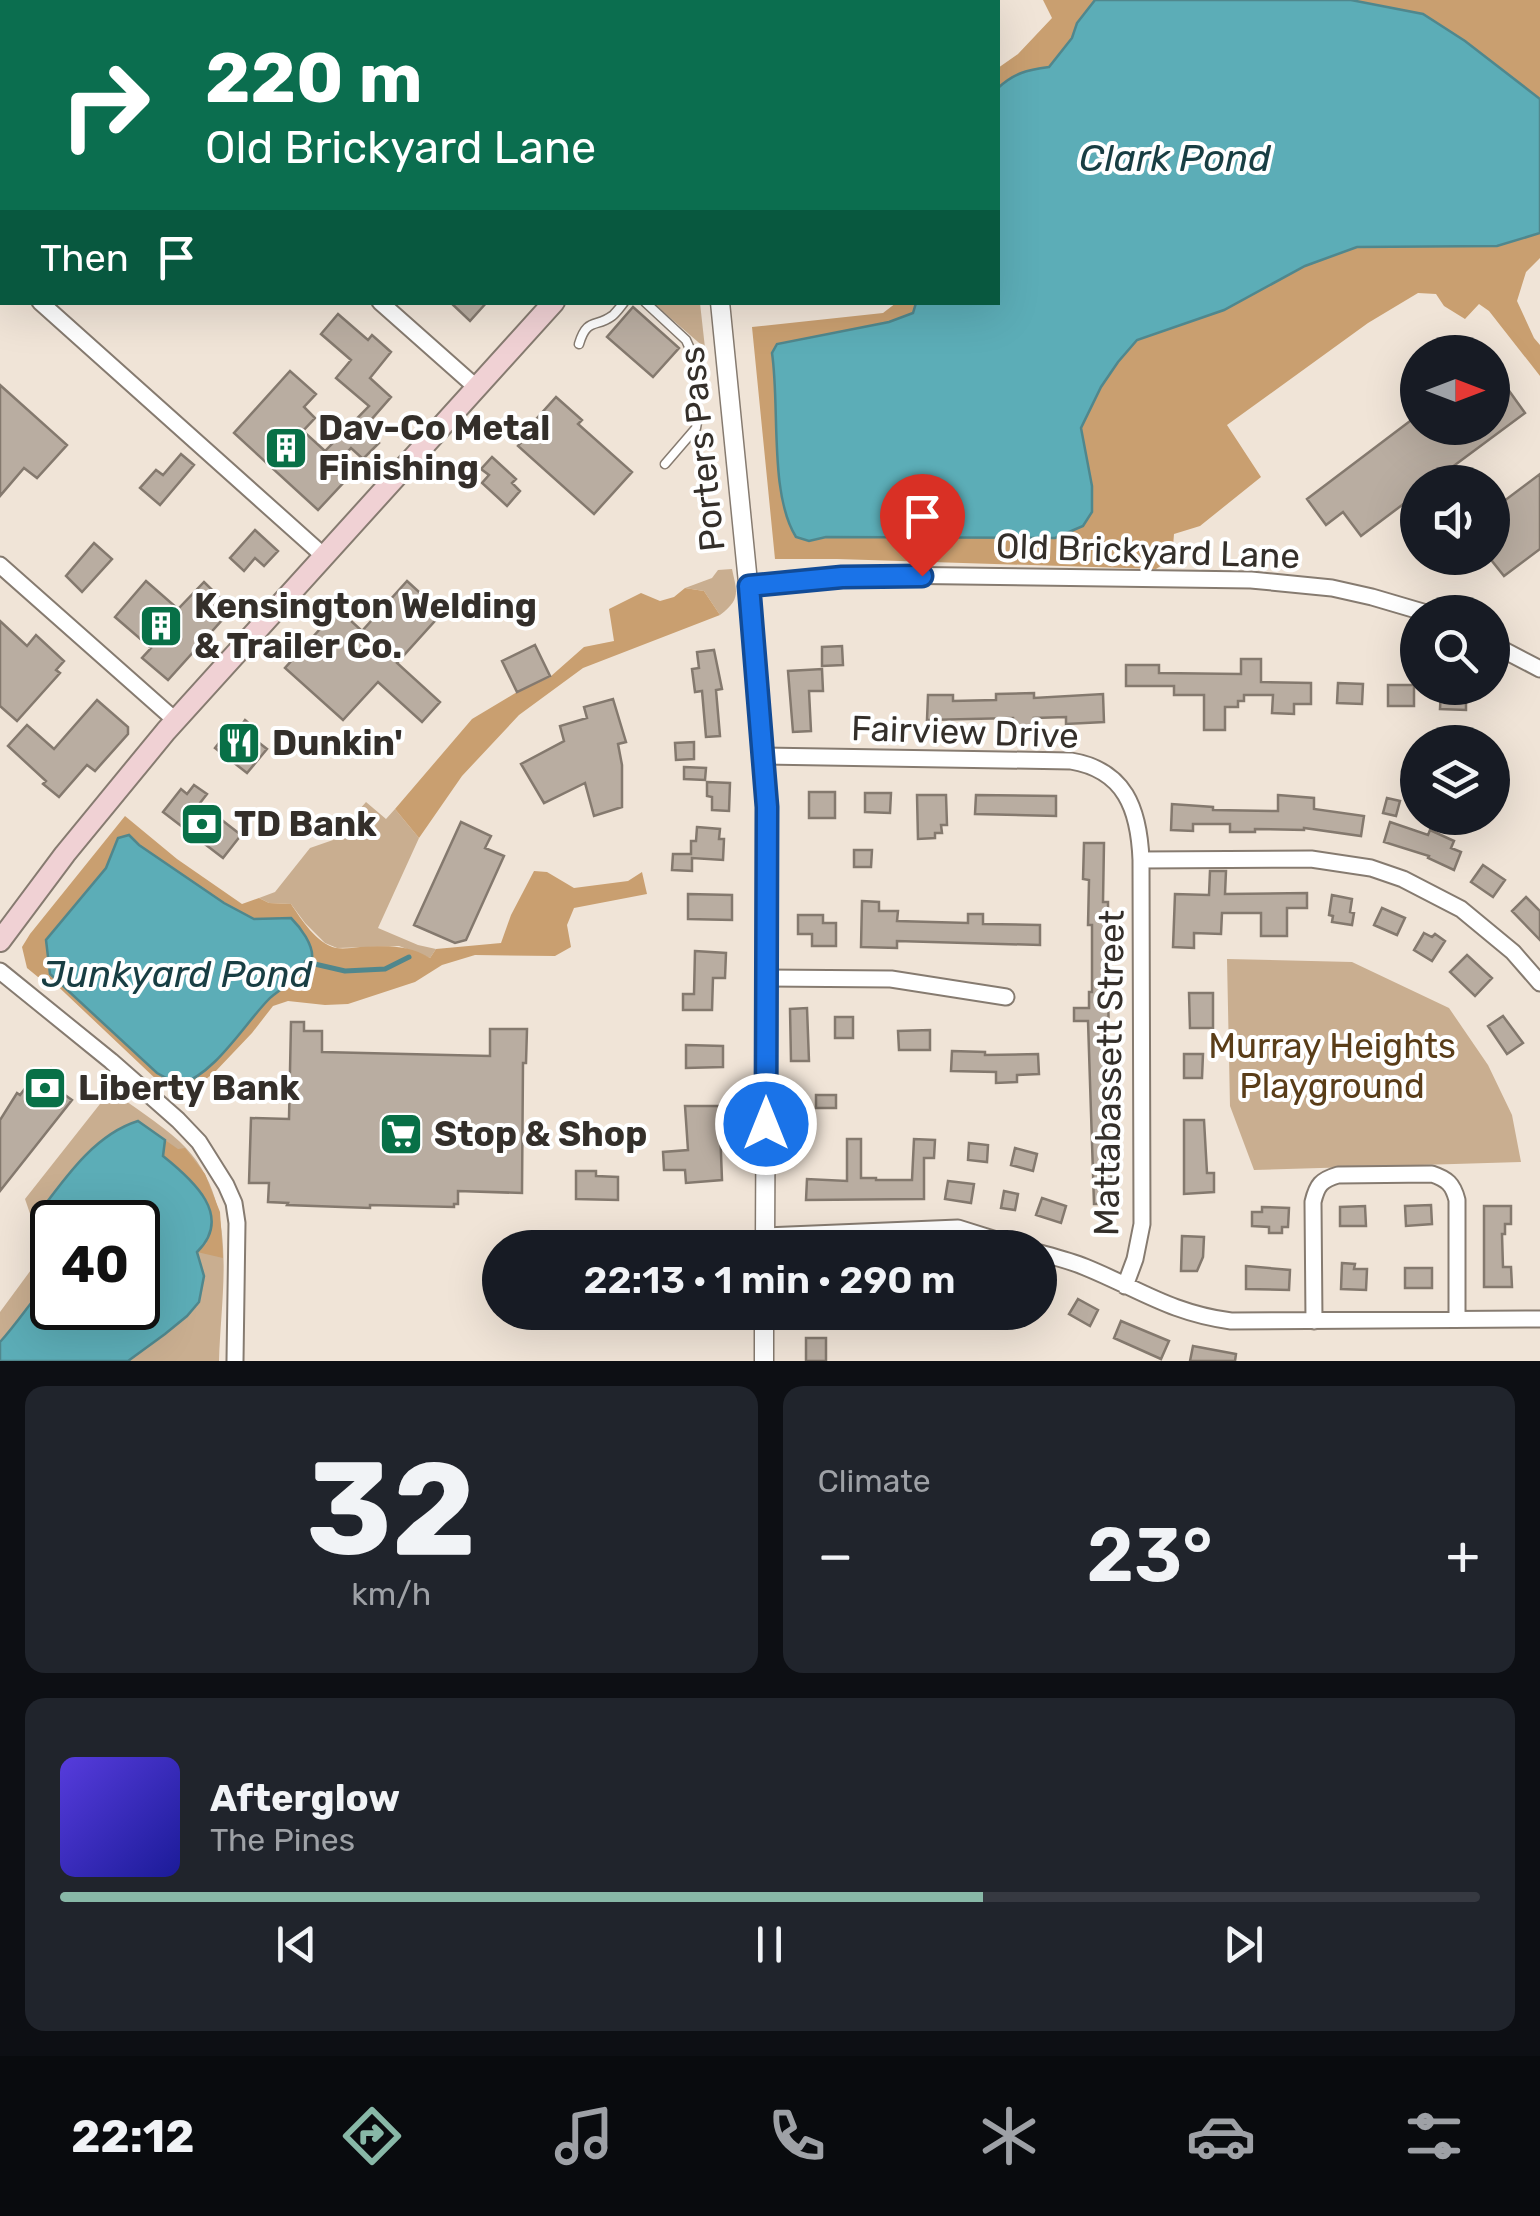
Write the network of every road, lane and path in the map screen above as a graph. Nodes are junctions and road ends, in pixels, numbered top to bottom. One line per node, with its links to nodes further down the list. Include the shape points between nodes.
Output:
1 (43, 305): 10 (street)
2 (383, 305): 8 (street)
3 (551, 305): 8 (main road)
4 (621, 305): 7 (lane, via 583,332)
5 (647, 305): 9 (lane, via 691,351 696,428)
6 (720, 305): 12 (street, Porters Pass)
7 (580, 344)
8 (477, 388): 10 (main road)
9 (666, 464)
10 (324, 557): 16 (main road)
11 (0, 565): 16 (street)
12 (749, 586): 13 (street, Old Brickyard Lane, via 885,575 1265,581); 17 (street, Porters Pass)
13 (1400, 605)
14 (1510, 653): 15 (street)
15 (1540, 668)
16 (175, 720): 19 (main road)
17 (764, 756): 18 (street, Fairview Drive, via 1088,764 1118,783 1129,800); 21 (street, Porters Pass)
18 (1141, 860): 22 (street, via 1311,859 1403,878 1460,909 1514,952); 28 (street, Mattabassett Street, via 1142,1224)
19 (0, 941)
20 (0, 971): 33 (street, via 150,1095 214,1164 237,1223)
21 (766, 978): 23 (street, via 891,979); 24 (street, Porters Pass)
22 (1540, 983)
23 (1006, 998)
24 (765, 1230)
25 (930, 1230): 26 (street)
26 (964, 1230)
27 (1057, 1258): 28 (street)
28 (1125, 1286): 31 (street, via 1206,1318)
29 (1540, 1318): 30 (street)
30 (1457, 1319): 31 (street); 31 (street, via 1453,1187 1432,1174 1338,1175 1316,1188 1312,1202)
31 (1314, 1321)
32 (764, 1330): 34 (street)
33 (235, 1361)
34 (764, 1361)

